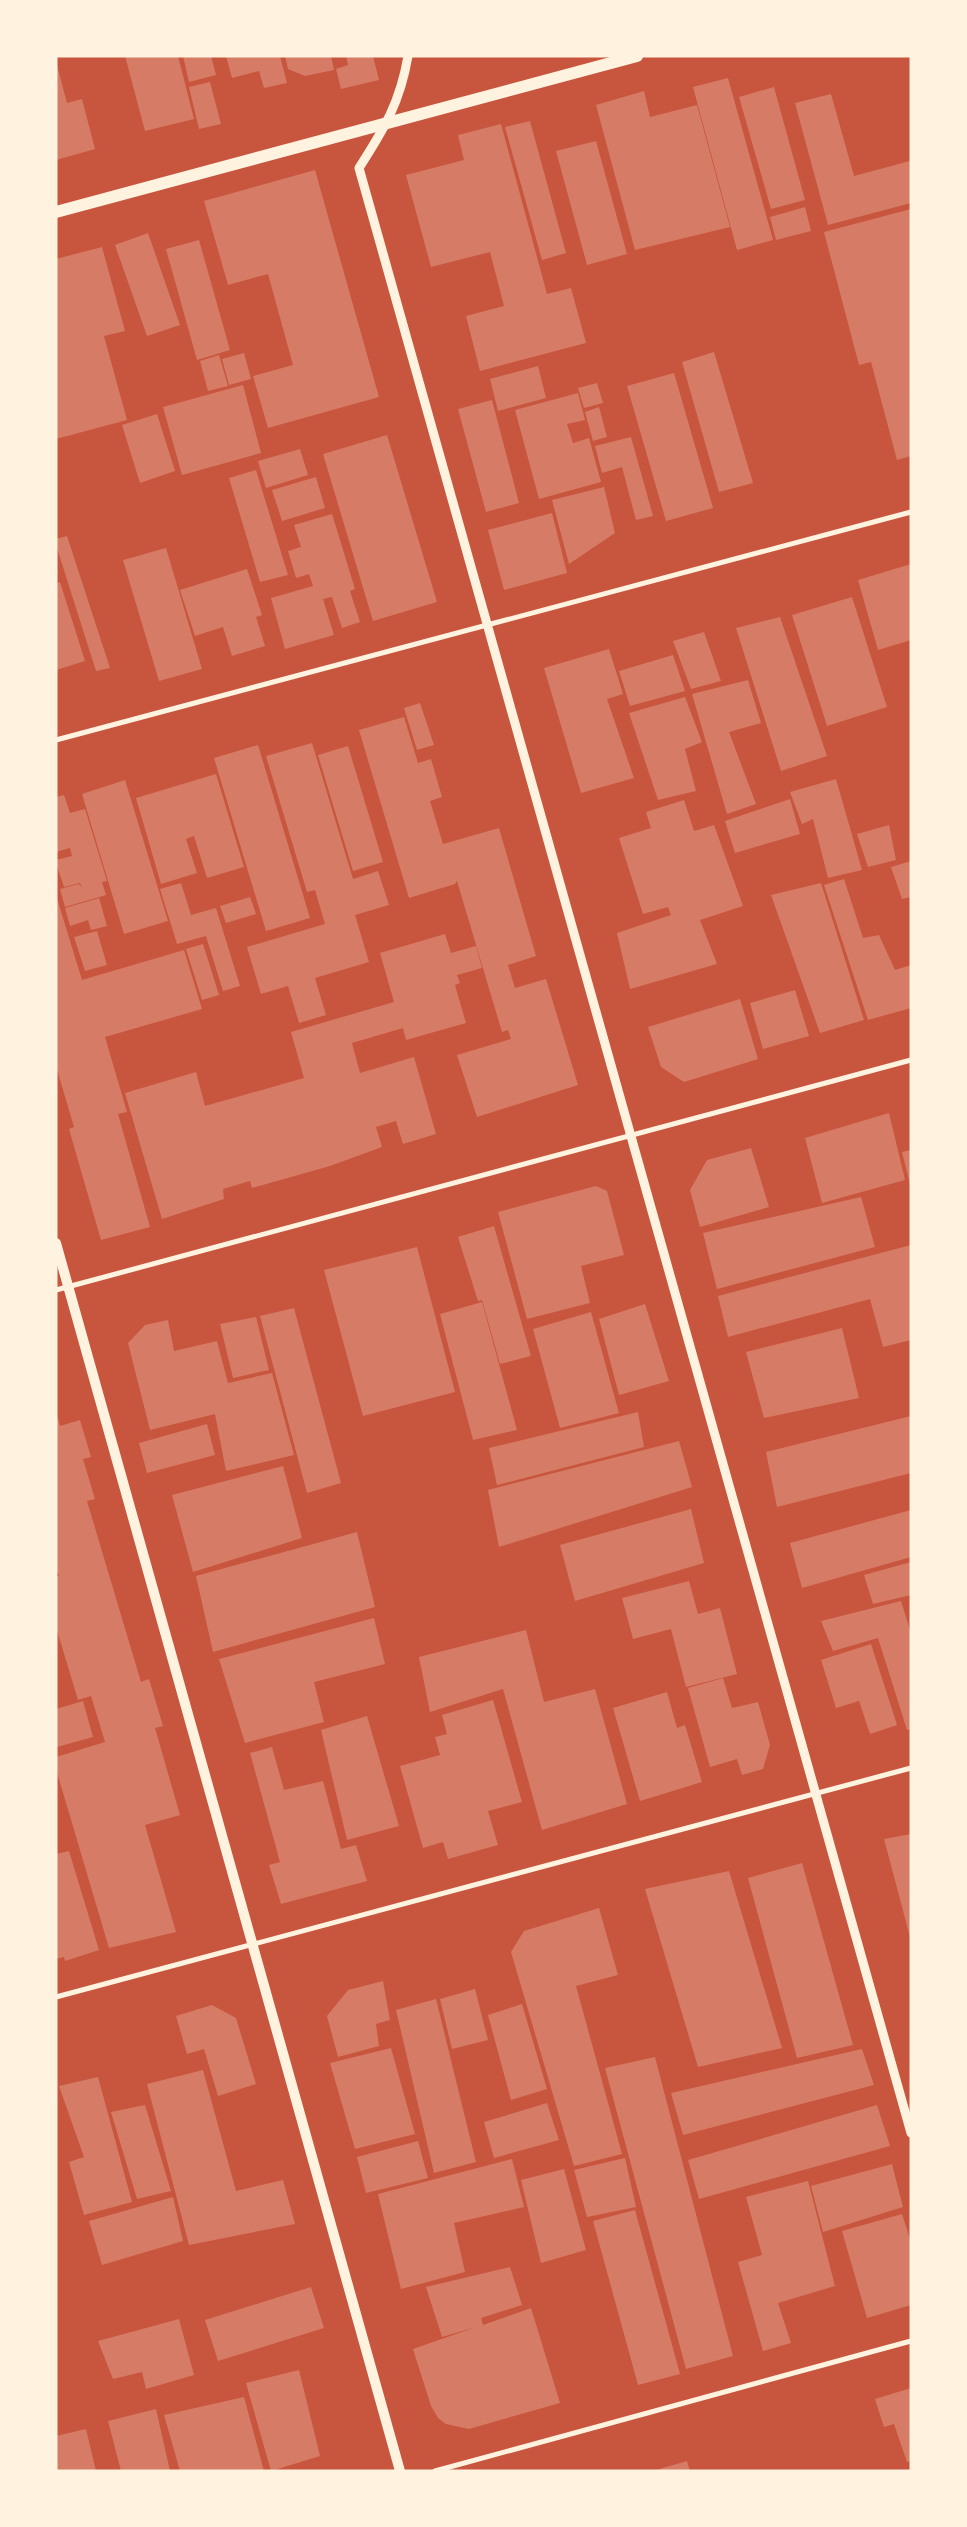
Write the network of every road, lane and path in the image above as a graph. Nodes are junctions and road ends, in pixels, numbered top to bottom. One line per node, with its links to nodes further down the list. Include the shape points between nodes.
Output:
1 (408, 56): 3 (street, via 404,82)
2 (637, 56): 3 (main road)
3 (388, 123): 4 (main road); 6 (street, via 359,168)
4 (56, 212)
5 (911, 512): 6 (street)
6 (487, 625): 7 (street); 9 (street)
7 (56, 740)
8 (911, 1060): 9 (street)
9 (631, 1135): 11 (street); 14 (street)
10 (56, 1243): 11 (main road)
11 (69, 1286): 12 (street); 15 (main road)
12 (56, 1290)
13 (911, 1768): 14 (street)
14 (815, 1794): 15 (street); 17 (street)
15 (253, 1944): 16 (street); 19 (main road)
16 (56, 1997)
17 (911, 2133)
18 (911, 2341): 20 (street)
19 (400, 2471)
20 (435, 2471)

